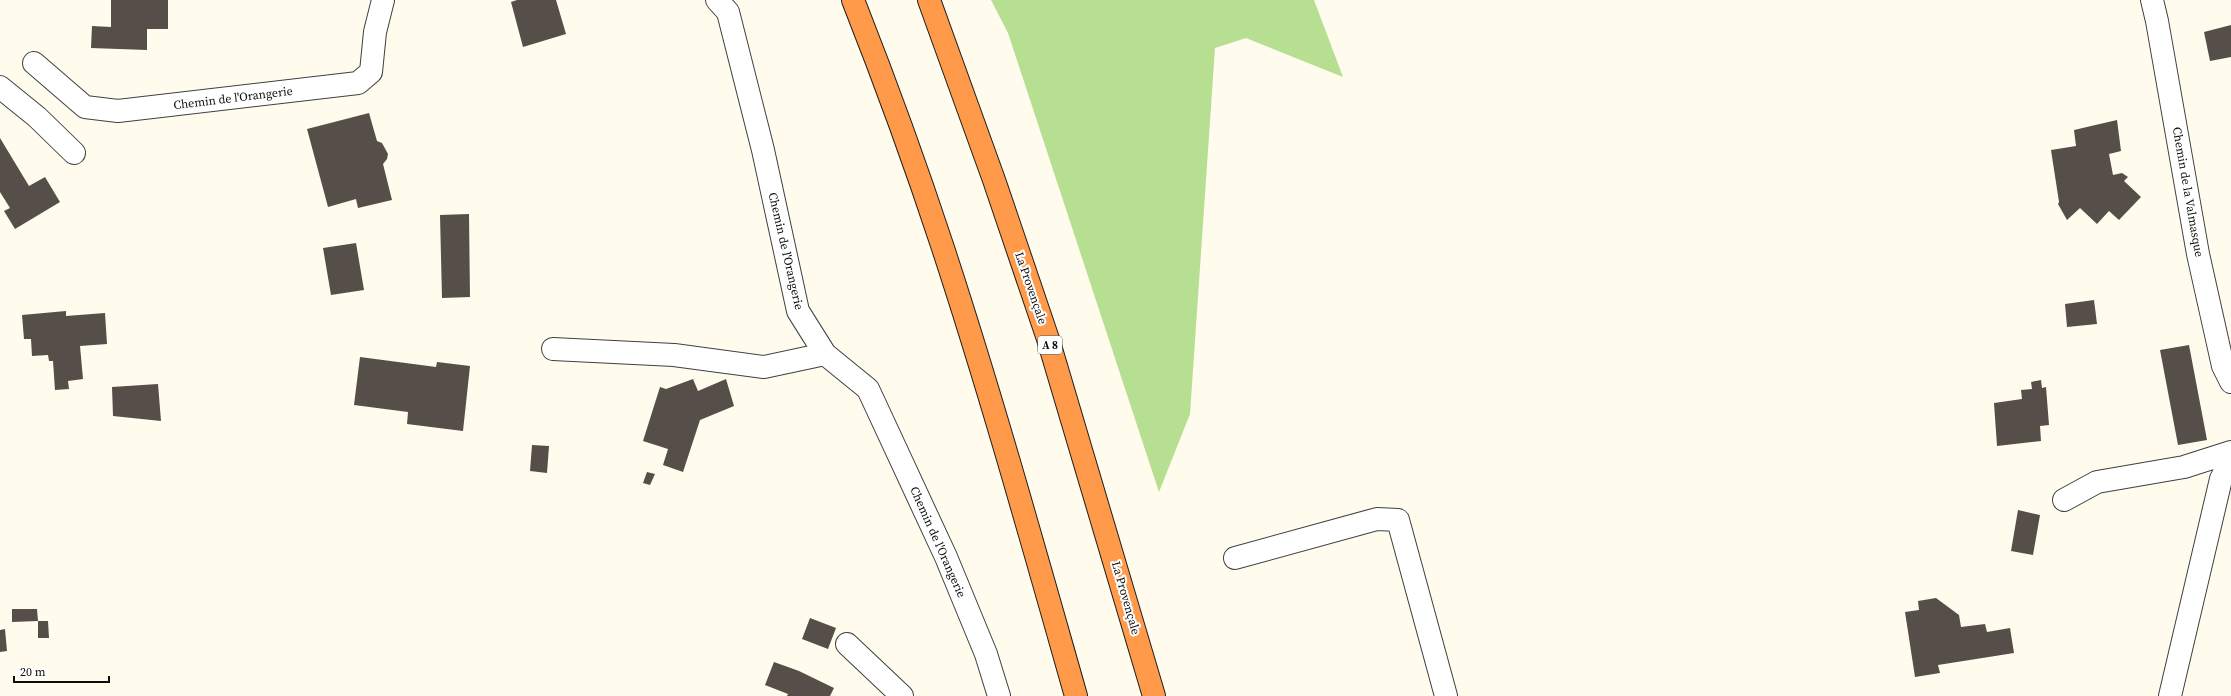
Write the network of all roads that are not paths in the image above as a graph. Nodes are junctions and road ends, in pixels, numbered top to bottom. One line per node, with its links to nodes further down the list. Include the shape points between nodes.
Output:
1 (382, 0): 6 (street, Chemin de l'Orangerie, via 375,32 371,72 358,84 118,111 85,107)
2 (717, 0): 10 (street, Chemin de l'Orangerie, via 728,12 763,150 798,311)
3 (853, 0): 19 (highway, via 891,98 942,244)
4 (929, 0): 20 (highway, La Provençale / A 8, via 992,173 1048,339)
5 (2152, 0): 11 (street, Chemin de la Valmasque, via 2198,254 2224,366)
6 (34, 63)
7 (0, 87): 8 (street, via 38,117)
8 (74, 154)
9 (553, 349): 10 (street, via 674,354 764,367)
10 (825, 354): 18 (street, Chemin de l'Orangerie, via 868,390 946,557 986,654)
11 (2231, 382)
12 (2231, 452): 14 (street, via 2184,467 2097,482)
13 (2231, 459): 22 (street, via 2221,479)
14 (2064, 500)
15 (1235, 558): 21 (street, via 1377,519 1398,520)
16 (847, 644): 17 (street)
17 (902, 696)
18 (999, 696)
19 (1076, 696)
20 (1154, 696)
21 (1446, 696)
22 (2170, 696)

